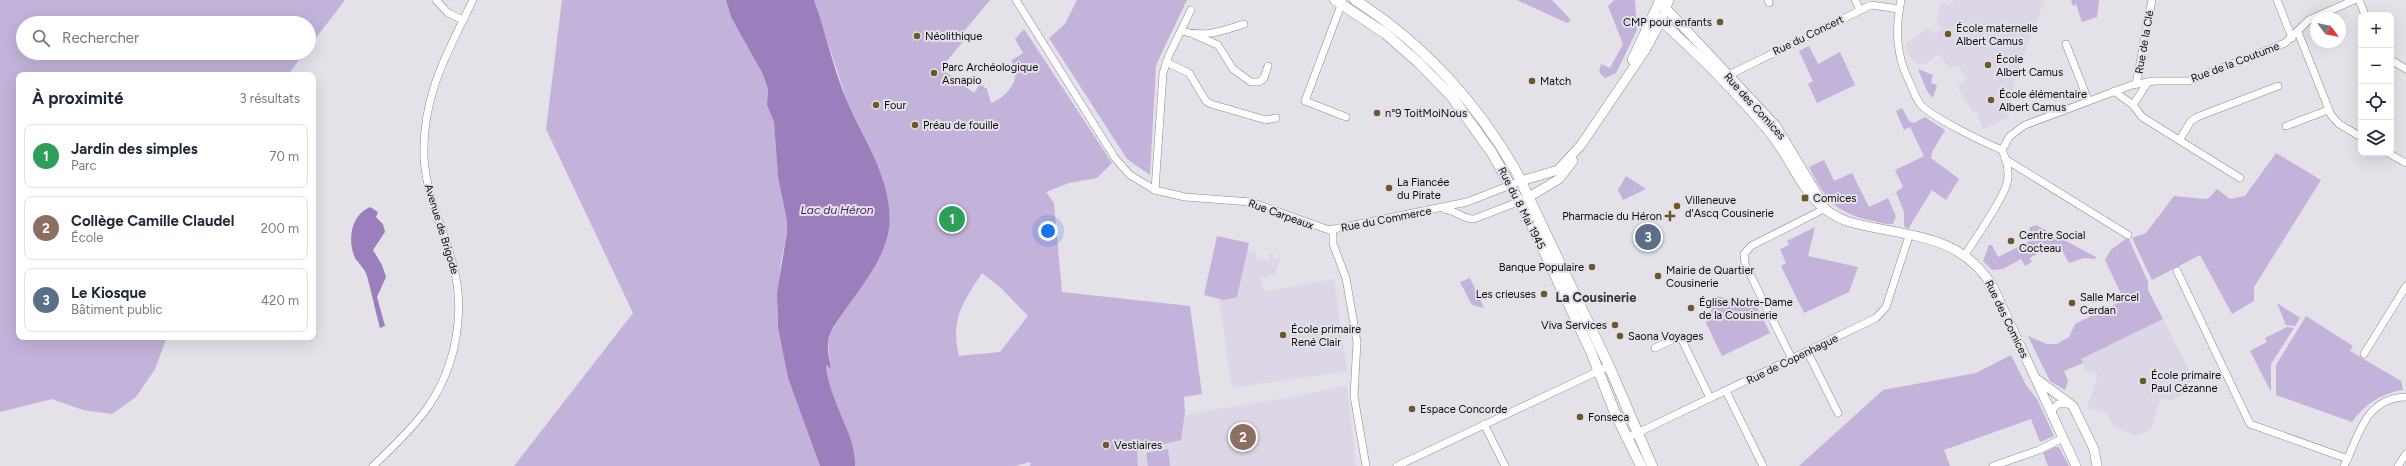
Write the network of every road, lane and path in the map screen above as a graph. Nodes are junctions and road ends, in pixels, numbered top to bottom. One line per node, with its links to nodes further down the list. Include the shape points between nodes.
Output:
1 (436, 0): 19 (street, via 448,13)
2 (473, 0): 19 (street, Avenue de Brigode)
3 (1016, 0): 50 (street, Rue Carpeaux, via 1115,158 1130,175)
4 (1355, 0): 49 (main road, Rue du 8 Mai 1945, via 1411,42 1452,82 1489,129)
5 (1855, 0): 16 (street)
6 (1901, 0): 14 (street)
7 (2152, 0): 32 (street, Rue de la Clé)
8 (2277, 0): 23 (street)
9 (2354, 0): 23 (street, Rue de la Coutume, via 2317,15)
10 (2359, 0): 17 (street)
11 (1340, 1): 38 (street, via 1305,101); 49 (main road, Rue du 8 Mai 1945, via 1386,34 1452,97)
12 (1659, 1): 13 (street, Rue des Comices); 18 (street)
13 (1668, 4): 18 (street); 29 (street, Rue des Comices)
14 (1899, 9): 16 (street, Rue du Concert, via 1871,4); 44 (street, via 1897,32 1900,61 1921,104 1977,139)
15 (1191, 10): 21 (street)
16 (1860, 10): 29 (street, Rue du Concert)
17 (2364, 12)
18 (1657, 18): 30 (street, Rue des Comices); 43 (street, via 1646,49)
19 (463, 20): 80 (street, Avenue de Brigode, via 434,82 427,113 424,145 428,186 457,281 459,311 454,348 431,402 413,425)
20 (1244, 24): 22 (street, via 1218,32)
21 (1181, 31): 22 (street); 25 (street)
22 (1195, 35): 27 (street, via 1220,46 1233,69 1251,82 1261,82)
23 (2295, 35): 31 (street, Rue de la Coutume, via 2285,43 2189,81); 37 (street)
24 (2066, 44): 35 (street)
25 (1166, 62): 39 (street, via 1189,73 1206,101 1211,104 1266,120); 50 (street, via 1163,73)
26 (2394, 62): 28 (street)
27 (1268, 66)
28 (2406, 69)
29 (1728, 75): 30 (street, Rue du Concert); 53 (street, Rue des Comices, via 1783,135)
30 (1720, 80): 53 (street, Rue des Comices, via 1771,134 1803,186)
31 (2148, 82): 32 (street, Rue de la Coutume); 36 (street)
32 (2136, 84): 34 (street, Rue de la Coutume)
33 (2278, 86): 42 (street, via 2196,117)
34 (2114, 91): 35 (street, Rue de la Coutume); 36 (street)
35 (2088, 100): 44 (street, Rue de la Coutume, via 2025,125 2010,136)
36 (2133, 106): 42 (street, via 2142,116)
37 (2328, 110): 40 (street); 41 (street, via 2335,120)
38 (1346, 117)
39 (1276, 118)
40 (2286, 126)
41 (2358, 135)
42 (2180, 139): 48 (street)
43 (1581, 145): 49 (street, via 1558,170); 51 (street, via 1571,165 1559,179)
44 (2002, 150): 46 (street)
45 (2393, 156): 47 (street)
46 (2005, 159): 55 (street); 57 (street, via 2008,174 2006,188)
47 (2406, 163)
48 (2240, 178)
49 (1516, 183): 51 (main road, Rue du 8 Mai 1945); 52 (street, Rue du Commerce, via 1467,202)
50 (1155, 190): 54 (street, Rue Carpeaux, via 1185,197 1251,202)
51 (1524, 199): 52 (street, Rue du Commerce, via 1474,219 1456,211); 64 (main road, Rue du 8 Mai 1945); 65 (main road, Rue du 8 Mai 1945)
52 (1440, 208): 54 (street, Rue du Commerce)
53 (1825, 209): 56 (street, Rue des Comices, via 1840,219); 63 (street, via 1751,246 1744,254 1745,264)
54 (1333, 230): 81 (street, via 1332,244 1346,278 1357,342 1354,396)
55 (2128, 234)
56 (1909, 236): 57 (street, Rue des Comices, via 1944,244); 61 (street, Rue de Copenhague, via 1883,312 1876,318)
57 (1965, 255): 66 (street, Rue des Comices, via 1978,266 1992,286)
58 (2177, 271): 78 (street, via 2250,424)
59 (2406, 286): 62 (street)
60 (1655, 348): 69 (street, via 1680,336)
61 (1807, 352): 63 (street, Rue de Copenhague); 71 (street)
62 (2364, 354)
63 (1792, 359): 67 (street, Rue de Copenhague)
64 (1609, 366): 65 (street); 74 (main road, Rue du 8 Mai 1945)
65 (1599, 371): 73 (street); 75 (main road, Rue du 8 Mai 1945)
66 (2034, 376): 70 (street, Rue des Comices); 72 (street, Rue des Comices)
67 (1726, 391): 69 (street, Rue de Copenhague); 86 (street)
68 (2406, 397): 78 (street, via 2386,402 2369,415 2359,428)
69 (1710, 398): 74 (street, Rue de Copenhague)
70 (2073, 406): 72 (street, via 2058,404); 79 (street, Rue des Comices, via 2094,450)
71 (1838, 413)
72 (2052, 416): 76 (street, Rue des Comices)
73 (1484, 424): 82 (street); 83 (street)
74 (1639, 432): 75 (street, Rue de Copenhague); 85 (main road, Rue du 8 Mai 1945)
75 (1627, 438): 84 (main road, Rue du 8 Mai 1945)
76 (2063, 438): 87 (street, via 2039,450); 88 (street, Rue des Comices)
77 (2406, 454): 90 (street)
78 (2348, 459): 89 (street)
79 (2095, 463)
80 (373, 466)
81 (1366, 466)
82 (1396, 466)
83 (1505, 466)
84 (1641, 466)
85 (1652, 466)
86 (1763, 466)
87 (1993, 466)
88 (2076, 466)
89 (2344, 466)
90 (2398, 466)

